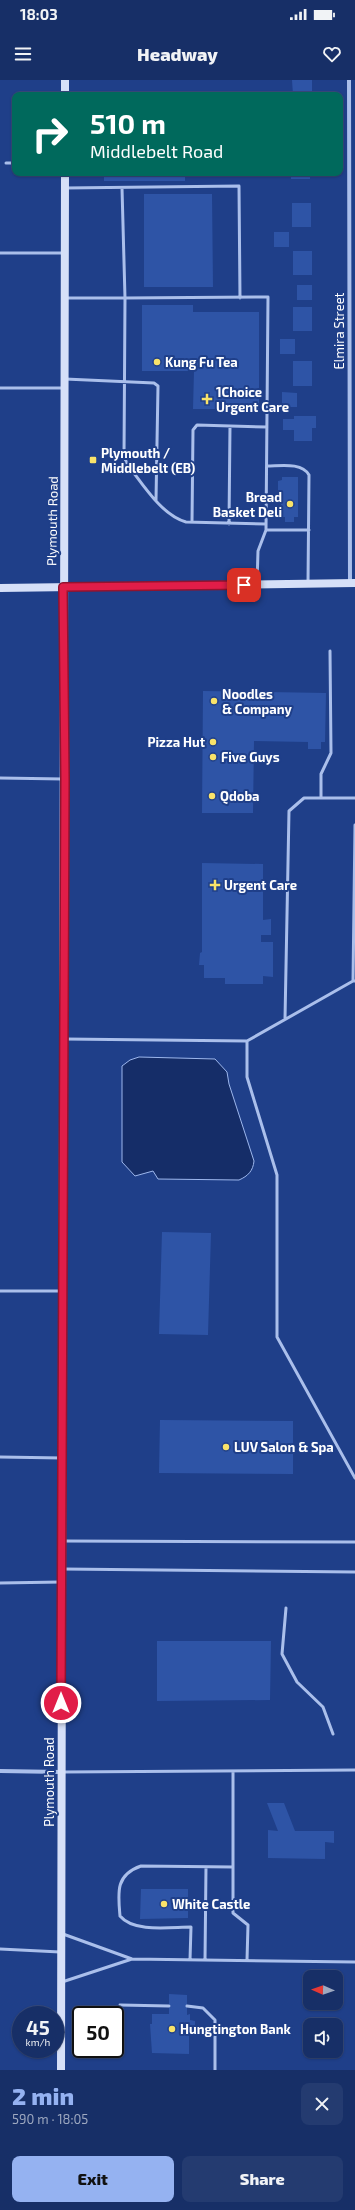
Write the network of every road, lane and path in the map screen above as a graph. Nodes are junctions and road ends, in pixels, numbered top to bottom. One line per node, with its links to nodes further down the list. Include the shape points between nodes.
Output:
1 (65, 80): 3 (main road)
2 (349, 80): 4 (street, Elmira Street)
3 (65, 92)
4 (350, 159): 5 (street); 16 (street, Elmira Street)
5 (355, 159)
6 (6, 163): 7 (lane)
7 (12, 163)
8 (65, 176): 9 (main road, Plymouth Road)
9 (65, 188): 10 (lane); 12 (main road, Plymouth Road)
10 (122, 188): 14 (lane); 15 (lane, via 239,186)
11 (0, 253): 12 (lane)
12 (65, 253): 13 (main road, Plymouth Road)
13 (65, 298): 14 (lane); 18 (main road, Plymouth Road)
14 (125, 298): 15 (lane); 19 (lane)
15 (240, 298): 23 (lane, via 268,298)
16 (349, 348): 17 (street); 24 (street, Elmira Street)
17 (355, 348)
18 (65, 379): 19 (lane); 21 (main road, Plymouth Road)
19 (126, 382): 27 (lane, via 124,456 127,464); 27 (lane, via 154,383 158,386)
20 (0, 388): 21 (lane)
21 (65, 388): 36 (main road, Plymouth Road)
22 (230, 426): 23 (lane); 28 (lane, via 200,425 193,430); 29 (lane)
23 (267, 427): 26 (lane)
24 (350, 449): 25 (lane); 33 (street, Elmira Street)
25 (355, 449)
26 (267, 466): 30 (lane); 32 (lane, via 300,467 306,470 309,475)
27 (156, 501): 28 (lane, via 176,518)
28 (192, 522): 29 (lane)
29 (229, 524): 30 (lane)
30 (266, 524): 31 (lane)
31 (266, 530): 32 (lane); 34 (lane, via 258,551)
32 (309, 530): 35 (lane)
33 (352, 583): 35 (main road)
34 (257, 584): 35 (main road); 36 (main road)
35 (308, 584)
36 (63, 587): 37 (main road); 40 (main road, Plymouth Road)
37 (0, 588)
38 (330, 651): 41 (lane, via 331,753 321,774)
39 (0, 778): 40 (lane)
40 (65, 779): 46 (main road, Plymouth Road)
41 (321, 798): 42 (lane); 45 (lane, via 304,798 289,811)
42 (355, 798)
43 (355, 825): 44 (lane)
44 (354, 981): 45 (lane)
45 (285, 1019): 47 (lane)
46 (63, 1039): 47 (lane); 49 (main road, Plymouth Road)
47 (247, 1041): 52 (lane, via 247,1077 277,1175 278,1337)
48 (0, 1291): 49 (lane)
49 (62, 1291): 51 (main road, Plymouth Road)
50 (0, 1457): 51 (lane)
51 (62, 1458): 53 (main road, Plymouth Road)
52 (355, 1478)
53 (61, 1541): 54 (lane); 55 (main road, Plymouth Road)
54 (355, 1542)
55 (61, 1569): 56 (lane); 57 (main road, Plymouth Road)
56 (355, 1572)
57 (61, 1582): 58 (lane); 64 (main road, Plymouth Road)
58 (0, 1583)
59 (286, 1608): 60 (lane, via 282,1654 297,1682 323,1707)
60 (333, 1734)
61 (355, 1770): 63 (lane)
62 (0, 1771): 64 (street)
63 (233, 1771): 64 (lane); 66 (lane)
64 (62, 1772): 67 (main road, Plymouth Road)
65 (206, 1867): 66 (lane); 71 (lane, via 141,1866 129,1870 124,1875 120,1891 120,1916 130,1925 191,1927); 72 (lane)
66 (233, 1867): 73 (lane, via 233,1913 248,1925)
67 (61, 1934): 69 (main road, Plymouth Road); 70 (lane)
68 (0, 1949): 69 (lane)
69 (61, 1952): 75 (main road, Plymouth Road)
70 (132, 1959): 71 (lane); 75 (lane)
71 (190, 1960): 72 (lane)
72 (205, 1960): 73 (lane)
73 (247, 1960): 74 (lane)
74 (355, 1962)
75 (61, 1982): 79 (main road, Plymouth Road)
76 (120, 2005): 77 (lane)
77 (169, 2006)
78 (187, 2006): 80 (lane, via 202,2008 215,2020)
79 (61, 2070)
80 (215, 2070)

